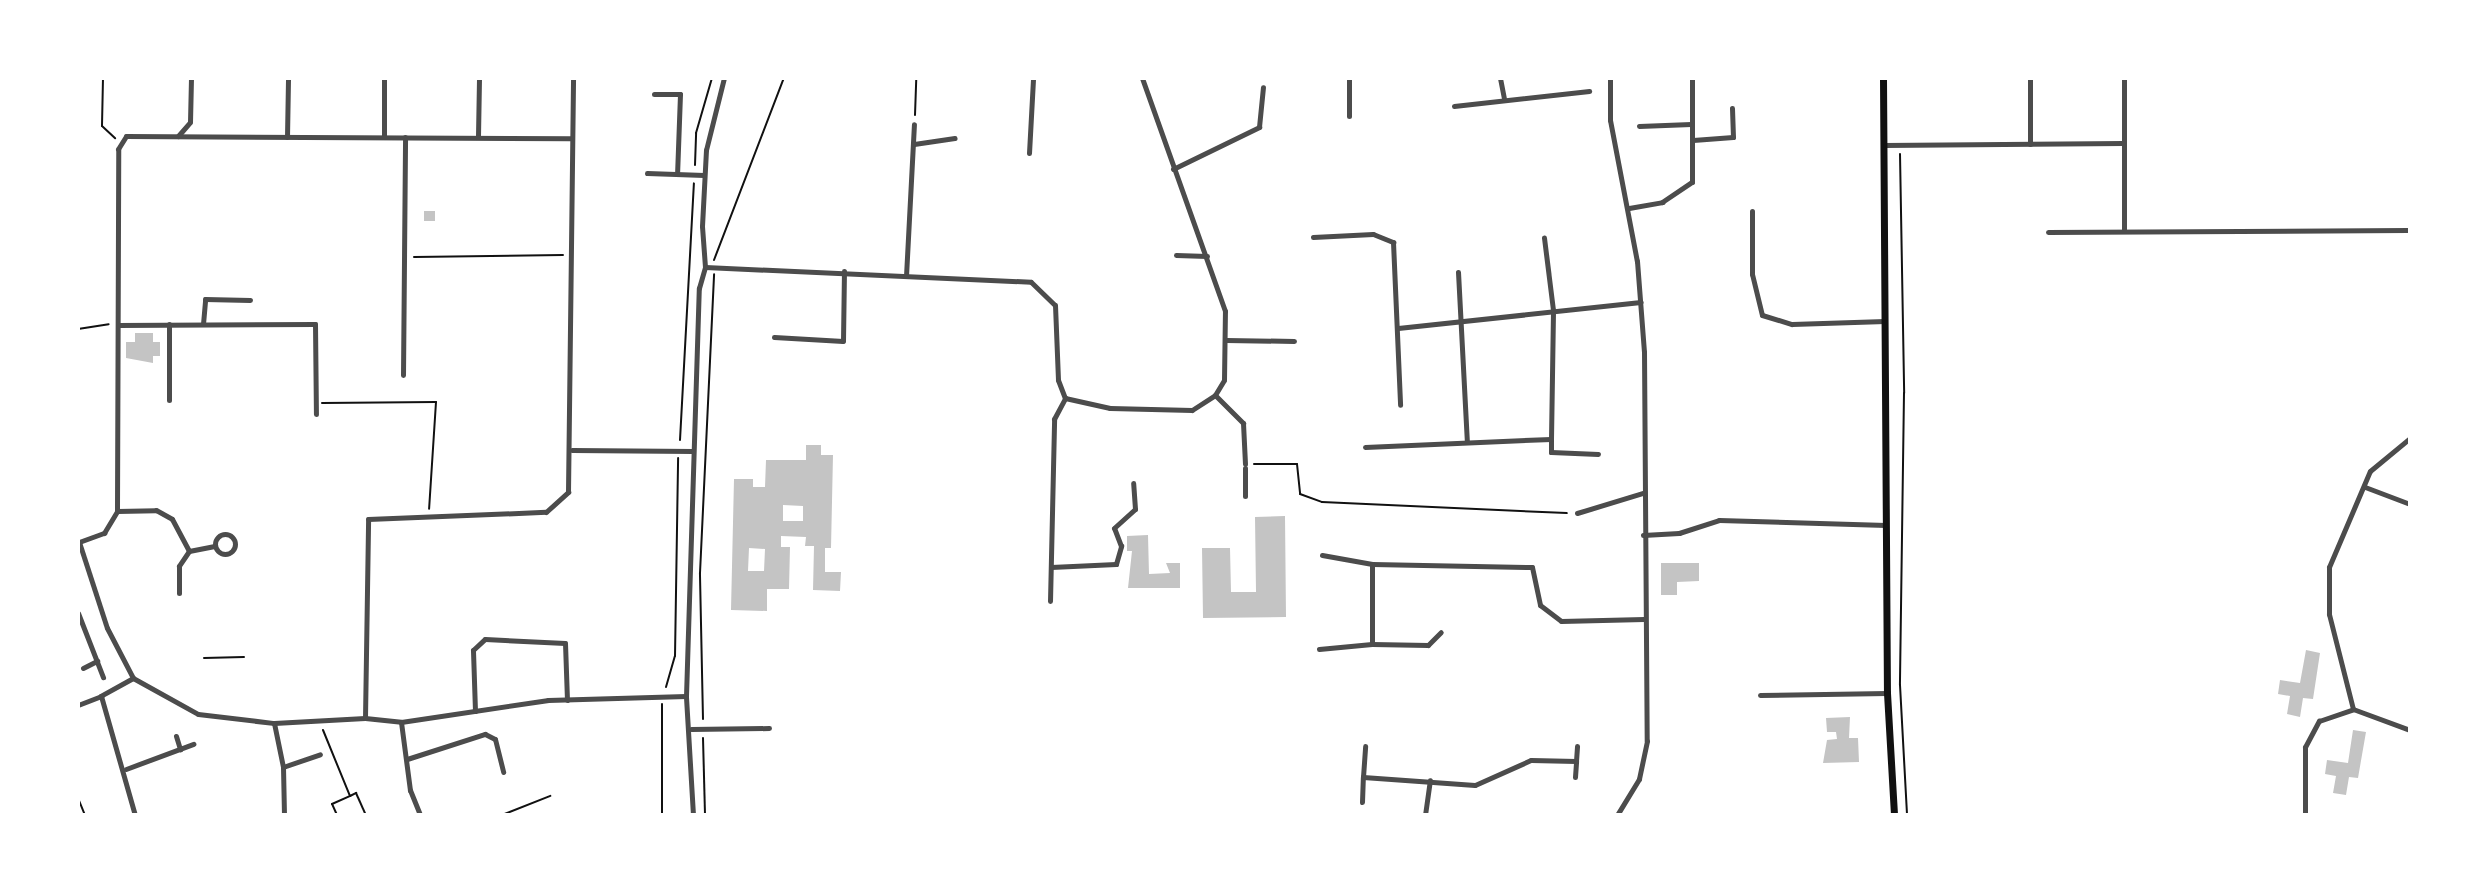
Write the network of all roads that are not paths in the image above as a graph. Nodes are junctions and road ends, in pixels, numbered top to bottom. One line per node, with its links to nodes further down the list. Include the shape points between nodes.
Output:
1 (191, 78): 27 (street, via 190,122)
2 (288, 78): 28 (street)
3 (384, 78): 29 (street)
4 (479, 78): 26 (street)
5 (573, 78): 31 (street)
6 (724, 78): 42 (street)
7 (1033, 78): 38 (street)
8 (1142, 78): 39 (street)
9 (1349, 78): 22 (street)
10 (1500, 78): 19 (street)
11 (1610, 78): 43 (street, via 1610,120)
12 (1692, 78): 24 (street)
13 (1883, 78): 37 (main road)
14 (2030, 78): 36 (street)
15 (2124, 78): 34 (street)
16 (1263, 87): 39 (street, via 1259,127)
17 (1589, 91): 19 (street)
18 (654, 94): 41 (street, via 680,94)
19 (1504, 98): 20 (street)
20 (1454, 106)
21 (1732, 108): 33 (street, via 1733,137)
22 (1349, 116)
23 (914, 124): 35 (street)
24 (1691, 124): 25 (street); 33 (street)
25 (1639, 126)
26 (478, 136): 30 (street); 31 (street)
27 (177, 137): 28 (street); 63 (street, via 126,136 119,142)
28 (287, 137): 29 (street)
29 (384, 137): 30 (street)
30 (405, 137): 68 (street)
31 (571, 138): 78 (street)
32 (955, 138): 35 (street)
33 (1693, 140): 43 (street, via 1692,182 1681,194)
34 (2123, 143): 36 (street); 46 (street)
35 (914, 144): 55 (street)
36 (2030, 144): 37 (street)
37 (1884, 145): 59 (main road)
38 (1029, 153)
39 (1173, 169): 51 (street)
40 (647, 173): 41 (street)
41 (677, 174): 42 (street)
42 (704, 175): 52 (street)
43 (1629, 208): 57 (street)
44 (1752, 211): 59 (street, via 1752,274 1762,315 1792,324)
45 (2408, 230): 46 (street)
46 (2124, 231): 47 (street)
47 (2048, 232)
48 (1313, 237): 64 (street, via 1373,234 1393,242)
49 (1544, 238): 58 (street)
50 (1176, 255): 51 (street)
51 (1207, 256): 66 (street, via 1222,296)
52 (705, 267): 53 (street); 79 (street, via 699,288)
53 (844, 271): 55 (street); 65 (street, via 843,341)
54 (1458, 272): 60 (street)
55 (906, 276): 70 (street, via 1031,282 1045,291 1055,305 1058,380)
56 (250, 300): 62 (street, via 205,299)
57 (1641, 302): 58 (street); 83 (street)
58 (1553, 310): 60 (street); 75 (street)
59 (1885, 321): 88 (main road)
60 (1462, 323): 64 (street); 76 (street)
61 (169, 324): 62 (street); 63 (street); 71 (street)
62 (203, 324): 73 (street, via 315,324)
63 (118, 325): 86 (street)
64 (1398, 328): 72 (street)
65 (774, 337)
66 (1226, 340): 67 (street); 69 (street, via 1224,380)
67 (1294, 341)
68 (403, 375)
69 (1215, 395): 70 (street, via 1192,410 1110,408); 84 (street, via 1243,423)
70 (1065, 398): 95 (street, via 1054,419)
71 (169, 400)
72 (1400, 405)
73 (316, 414)
74 (2410, 438): 82 (street, via 2377,461)
75 (1551, 439): 76 (street); 80 (street, via 1551,452)
76 (1467, 441): 77 (street)
77 (1365, 447)
78 (572, 450): 79 (street); 115 (street, via 568,492 546,512 368,519)
79 (693, 451): 110 (street)
80 (1598, 454)
81 (1133, 483): 95 (street, via 1135,509 1114,528 1121,546 1116,564)
82 (2365, 487): 85 (street); 113 (street, via 2337,537 2327,588)
83 (1643, 493): 87 (street); 89 (street)
84 (1245, 496)
85 (2410, 504)
86 (117, 511): 90 (street, via 104,533); 92 (street, via 167,513)
87 (1577, 513)
88 (1887, 525): 89 (street, via 1719,520 1679,533); 107 (main road)
89 (1643, 535): 99 (street)
90 (78, 542): 106 (street, via 107,628)
91 (215, 546): 92 (street)
92 (189, 551): 96 (street, via 179,566)
93 (1322, 555): 94 (street)
94 (1372, 564): 99 (street, via 1532,567 1540,605 1561,621); 101 (street)
95 (1051, 567): 97 (street)
96 (179, 593)
97 (1050, 601)
98 (78, 613): 103 (street)
99 (1644, 619): 141 (street, via 1647,741 1639,779)
100 (1441, 632): 101 (street, via 1428,645)
101 (1372, 644): 102 (street)
102 (1319, 649)
103 (97, 661): 104 (street); 105 (street)
104 (83, 668)
105 (103, 677)
106 (133, 678): 109 (street); 117 (street, via 198,714)
107 (1887, 693): 108 (street); 142 (main road)
108 (1760, 695)
109 (101, 696): 112 (street); 130 (street)
110 (686, 696): 111 (street); 119 (street)
111 (567, 700): 114 (street); 114 (street, via 565,643 485,639 473,650)
112 (78, 705)
113 (2353, 709): 120 (street); 143 (street, via 2319,721 2307,736)
114 (475, 711): 116 (street)
115 (365, 718): 116 (street); 117 (street)
116 (401, 722): 127 (street)
117 (274, 723): 129 (street)
118 (769, 728): 119 (street)
119 (691, 729): 139 (street)
120 (2410, 730)
121 (176, 736): 125 (street)
122 (193, 744): 125 (street)
123 (1365, 746): 132 (street)
124 (1577, 746): 128 (street)
125 (180, 749): 130 (street)
126 (320, 754): 129 (street)
127 (407, 759): 131 (street, via 485,734 495,739); 138 (street)
128 (1576, 761): 133 (street); 134 (street, via 1531,760 1475,785)
129 (283, 767): 137 (street)
130 (126, 769): 136 (street)
131 (503, 772)
132 (1363, 777): 134 (street); 135 (street)
133 (1575, 777)
134 (1430, 780): 140 (street)
135 (1362, 802)
136 (135, 815)
137 (284, 815)
138 (420, 815)
139 (693, 815)
140 (1425, 815)
141 (1617, 815)
142 (1894, 815)
143 (2305, 815)

